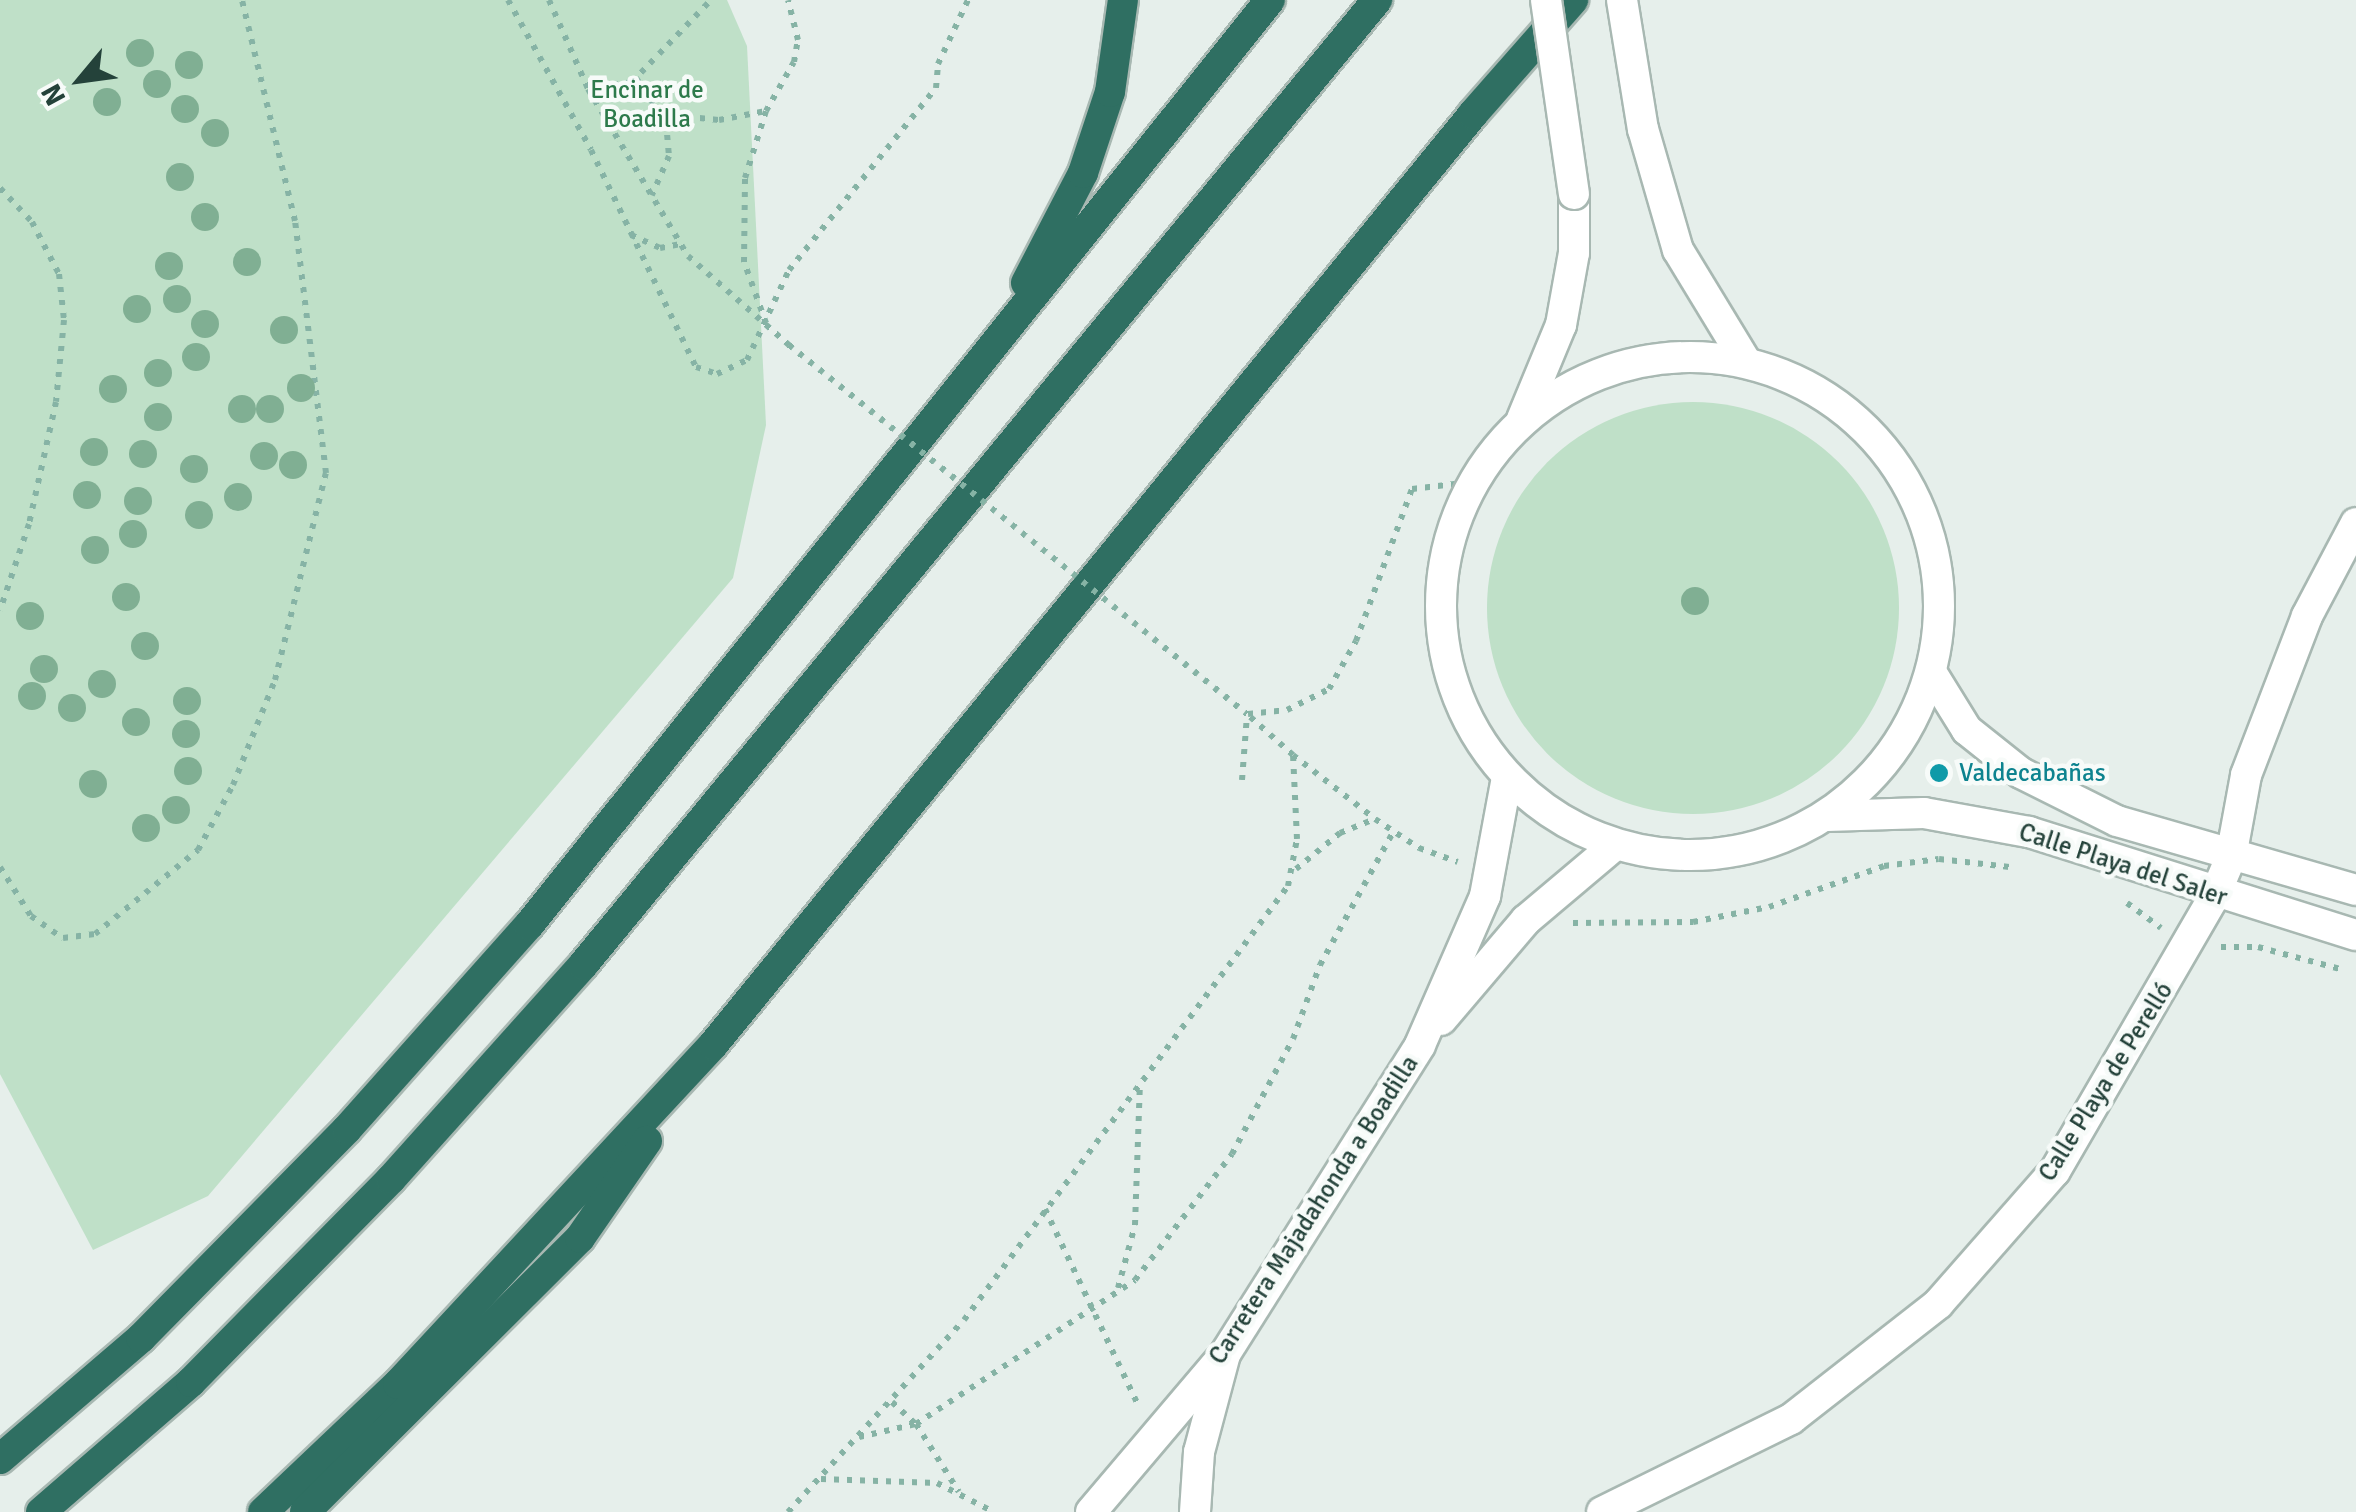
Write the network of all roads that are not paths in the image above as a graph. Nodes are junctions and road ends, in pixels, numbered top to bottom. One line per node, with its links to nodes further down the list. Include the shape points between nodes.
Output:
1 (1123, 0): 8 (highway, via 1110,92 1084,173)
2 (1270, 0): 8 (highway)
3 (1376, 0): 23 (highway, via 583,966 391,1179 191,1382)
4 (1546, 0): 9 (street, bridge, via 1574,194 1574,253 1561,325)
5 (1573, 0): 19 (highway, via 1472,114)
6 (1622, 0): 7 (street, via 1643,128 1678,250)
7 (1746, 362): 9 (street, via 1666,356 1589,376); 11 (street, via 1820,392 1881,444 1922,514 1940,592)
8 (960, 391): 22 (highway, via 529,925 347,1129 141,1338)
9 (1522, 419): 12 (street, via 1472,482 1444,556 1441,635 1463,711)
10 (2356, 522): 15 (street, Calle Playa de Perelló, via 2307,616 2246,775)
11 (1932, 672): 13 (street, via 1909,728 1874,777); 15 (street, Calle Playa del Saler, via 1966,730 2022,773 2117,821)
12 (1507, 777): 14 (street, via 1557,818); 20 (street, Carretera Majadahonda a Boadilla, via 1485,896)
13 (1828, 816): 14 (street, via 1760,846 1688,856); 17 (street, Calle Playa del Saler, via 1924,813 2028,832)
14 (1615, 845): 20 (street, Carretera Majadahonda a Boadilla, via 1547,902)
15 (2231, 857): 16 (street, Calle Playa del Saler); 17 (street, Calle Playa de Perelló)
16 (2356, 890)
17 (2216, 895): 18 (street, Calle Playa del Saler); 28 (street, Calle Playa de Perelló, via 2055,1170 1938,1304 1791,1420)
18 (2356, 935)
19 (713, 1045): 24 (highway, via 398,1384); 25 (highway, via 580,1238)
20 (1420, 1045): 21 (street, Carretera Majadahonda a Boadilla)
21 (1225, 1354): 26 (street, Carretera Majadahonda a Boadilla); 27 (street, via 1199,1452)
22 (0, 1459)
23 (40, 1512)
24 (264, 1512)
25 (304, 1512)
26 (1091, 1512)
27 (1196, 1512)
28 (1602, 1512)

